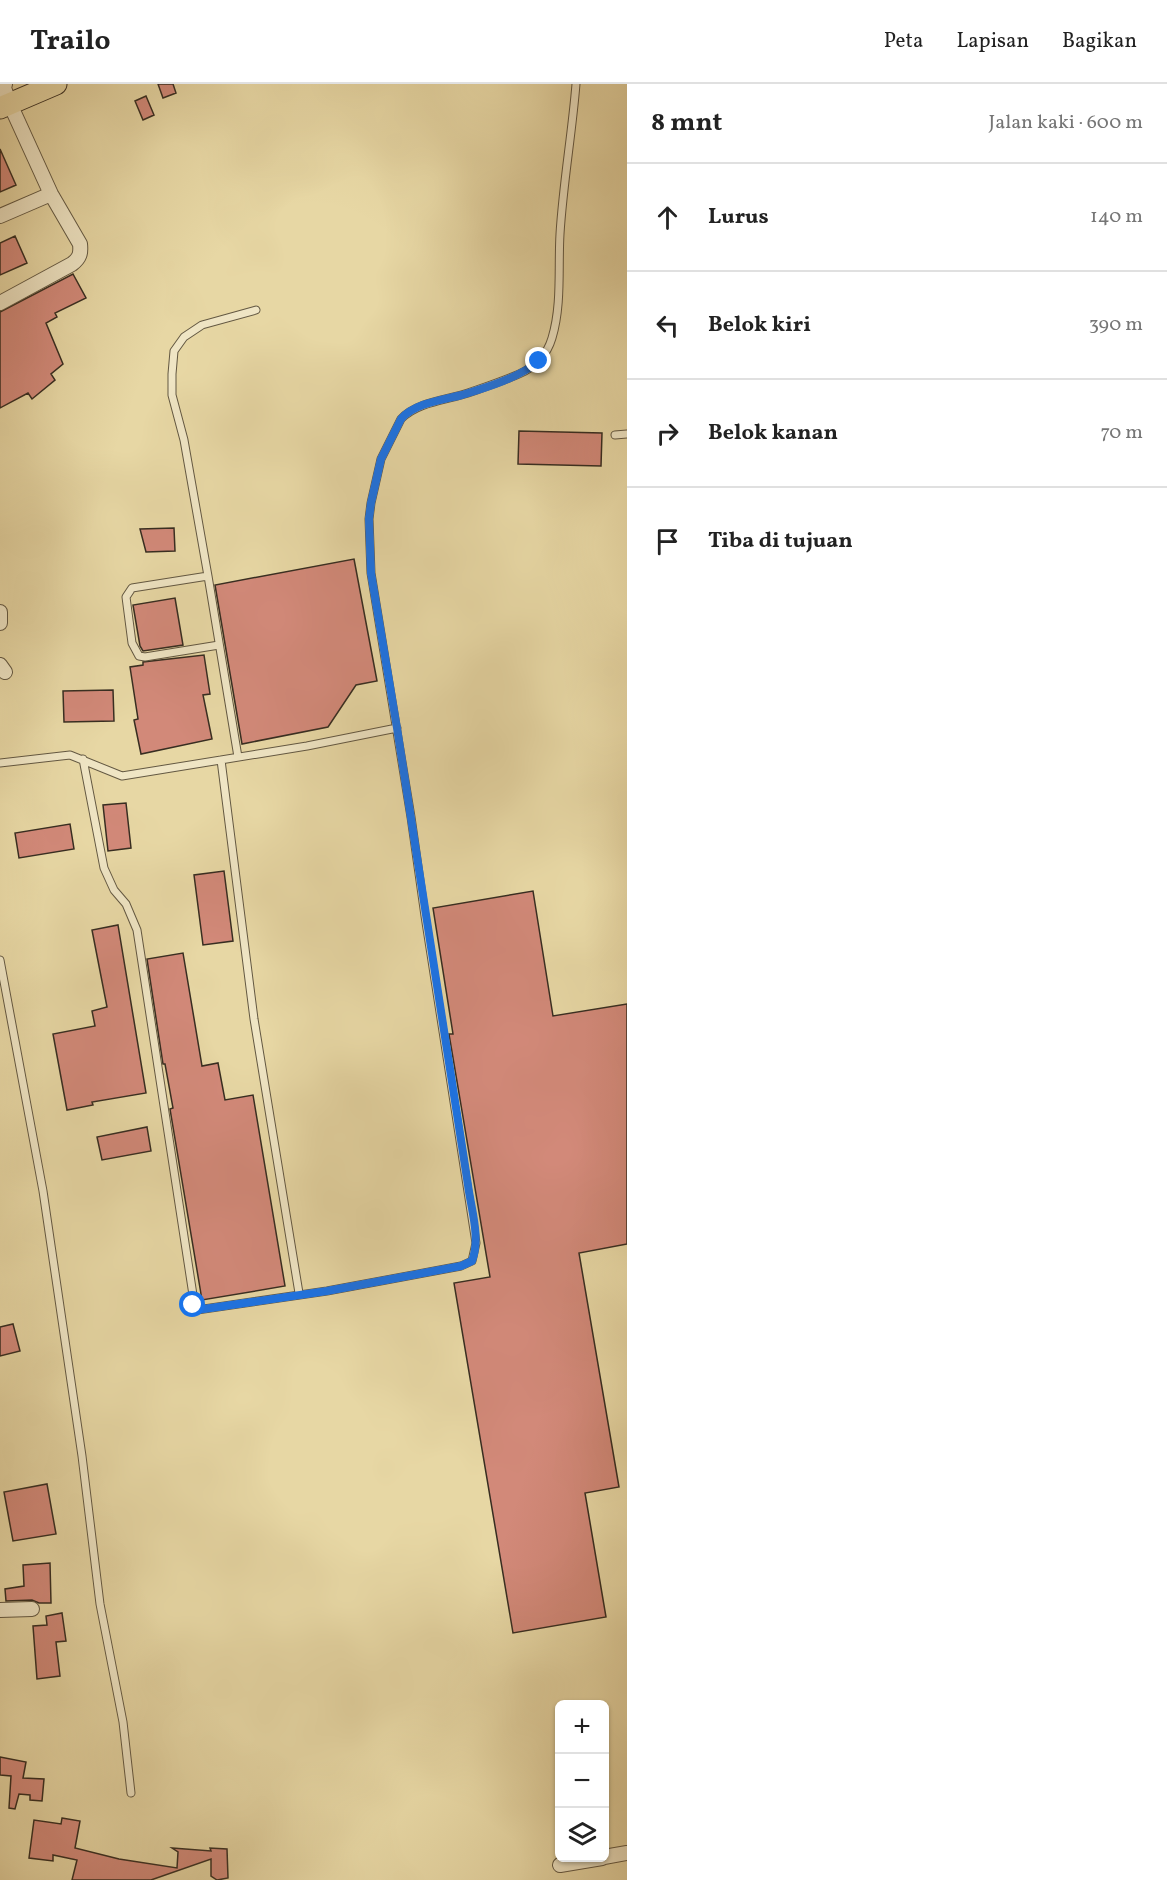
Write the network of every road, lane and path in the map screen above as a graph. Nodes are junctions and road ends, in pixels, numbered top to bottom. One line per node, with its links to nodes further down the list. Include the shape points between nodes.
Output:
1 (56, 84): 3 (main road)
2 (576, 84): 14 (lane, via 560,232 558,300 552,337 544,355 519,374 406,414 381,459 369,519 371,573)
3 (5, 99): 4 (street)
4 (51, 194): 5 (street); 6 (street, via 80,244 78,259)
5 (0, 216)
6 (0, 303)
7 (256, 310): 10 (lane, via 202,325 184,337 174,351 172,394)
8 (627, 434): 9 (lane)
9 (615, 435)
10 (208, 576): 13 (lane); 13 (lane, via 132,588 126,597 132,643 139,656 145,657)
11 (0, 612): 12 (street)
12 (0, 623)
13 (219, 645): 15 (lane)
14 (397, 728): 15 (lane); 21 (lane, via 477,1243 472,1261 461,1266)
15 (238, 757): 17 (lane)
16 (83, 759): 17 (lane, via 122,776); 18 (lane, via 70,755); 21 (lane, via 104,868 137,930 193,1305 197,1310)
17 (221, 760): 21 (lane, via 254,1019)
18 (0, 763)
19 (0, 960): 20 (lane)
20 (4, 1009): 24 (lane, via 43,1191 100,1604 123,1722)
21 (299, 1293)
22 (32, 1609): 23 (street)
23 (0, 1610)
24 (131, 1793)
25 (627, 1853): 26 (street)
26 (609, 1856)
27 (576, 1862): 28 (street)
28 (560, 1865)

